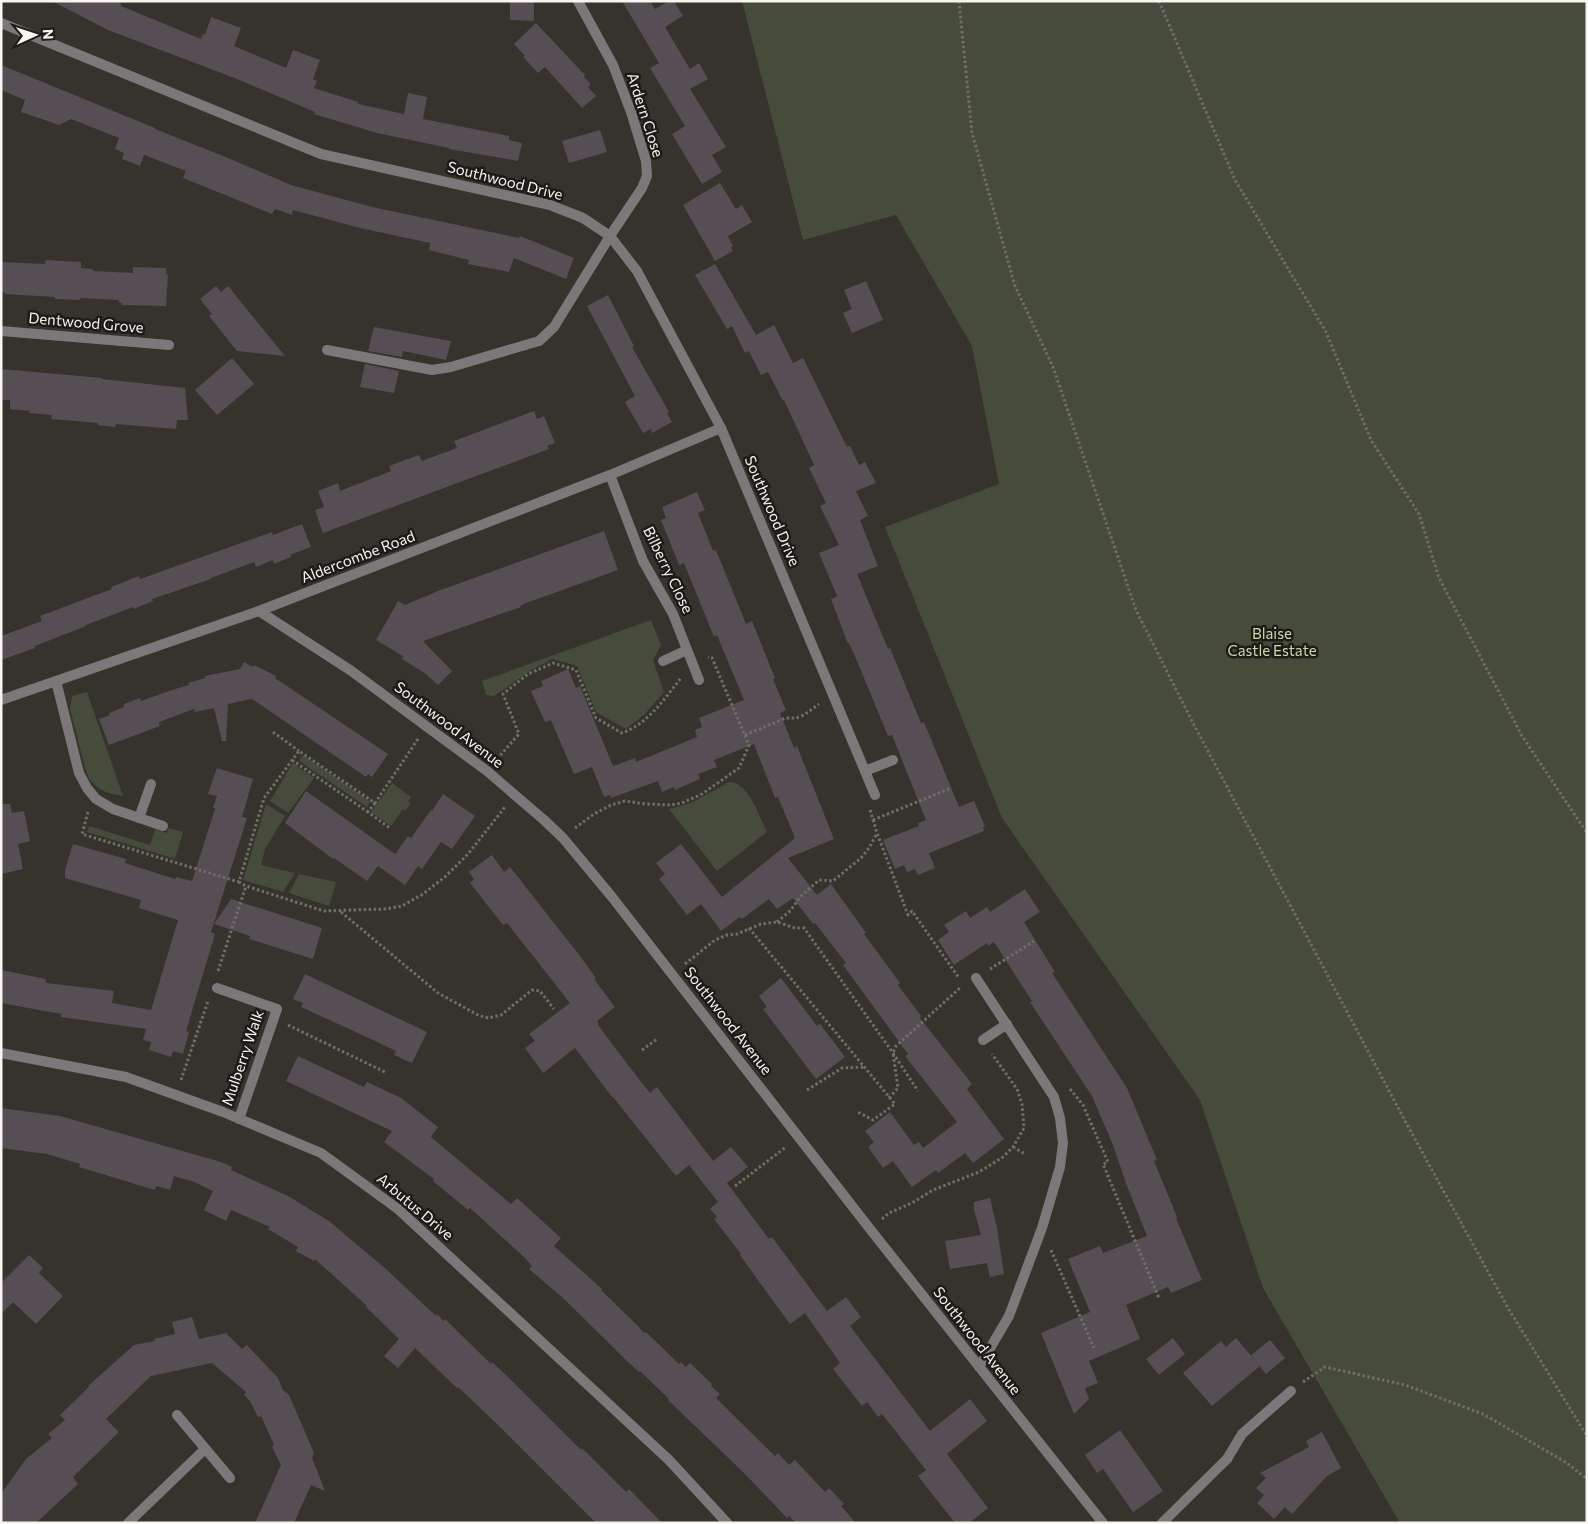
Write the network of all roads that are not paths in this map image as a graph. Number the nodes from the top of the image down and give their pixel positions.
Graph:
1 (578, 1) edge
2 (1, 24) edge
3 (610, 236) junction
4 (1, 331) edge
5 (168, 345) dead end
6 (327, 350) dead end
7 (721, 428) junction
8 (610, 475) junction
9 (259, 611) junction
10 (687, 650) junction
11 (662, 661) dead end
12 (699, 680) dead end
13 (56, 681) junction
14 (1, 700) edge
15 (893, 760) dead end
16 (865, 771) junction
17 (151, 784) dead end
18 (875, 795) road end
19 (139, 818) junction
20 (163, 826) dead end
21 (976, 978) road end
22 (217, 988) dead end
23 (1007, 1024) junction
24 (982, 1040) road end
25 (1, 1053) edge
26 (239, 1119) junction
27 (979, 1367) junction
28 (1291, 1391) road end
29 (177, 1415) dead end
30 (205, 1448) junction
31 (230, 1478) dead end
32 (128, 1523) edge
33 (727, 1523) edge
34 (1103, 1523) edge
35 (1162, 1523) edge

1 - 3 street, Ardern Close
2 - 3 street, Southwood Drive
3 - 6 street, Ardern Close
3 - 7 street, Southwood Drive
4 - 5 street, Dentwood Grove
7 - 8 street, Aldercombe Road
7 - 16 street, Southwood Drive
8 - 9 street, Aldercombe Road
8 - 10 street, Bilberry Close
9 - 13 street, Aldercombe Road
9 - 27 street, Southwood Avenue
10 - 11 street
10 - 12 street, Bilberry Close
13 - 14 street, Aldercombe Road
13 - 19 street
15 - 16 street
16 - 18 street, Southwood Drive
17 - 19 street
19 - 20 street
21 - 23 street
22 - 26 street, Mulberry Walk
23 - 24 street
23 - 27 street
25 - 26 street, Arbutus Drive
26 - 33 street, Arbutus Drive
27 - 34 street, Southwood Avenue
28 - 35 street
29 - 30 street
30 - 31 street
30 - 32 street

